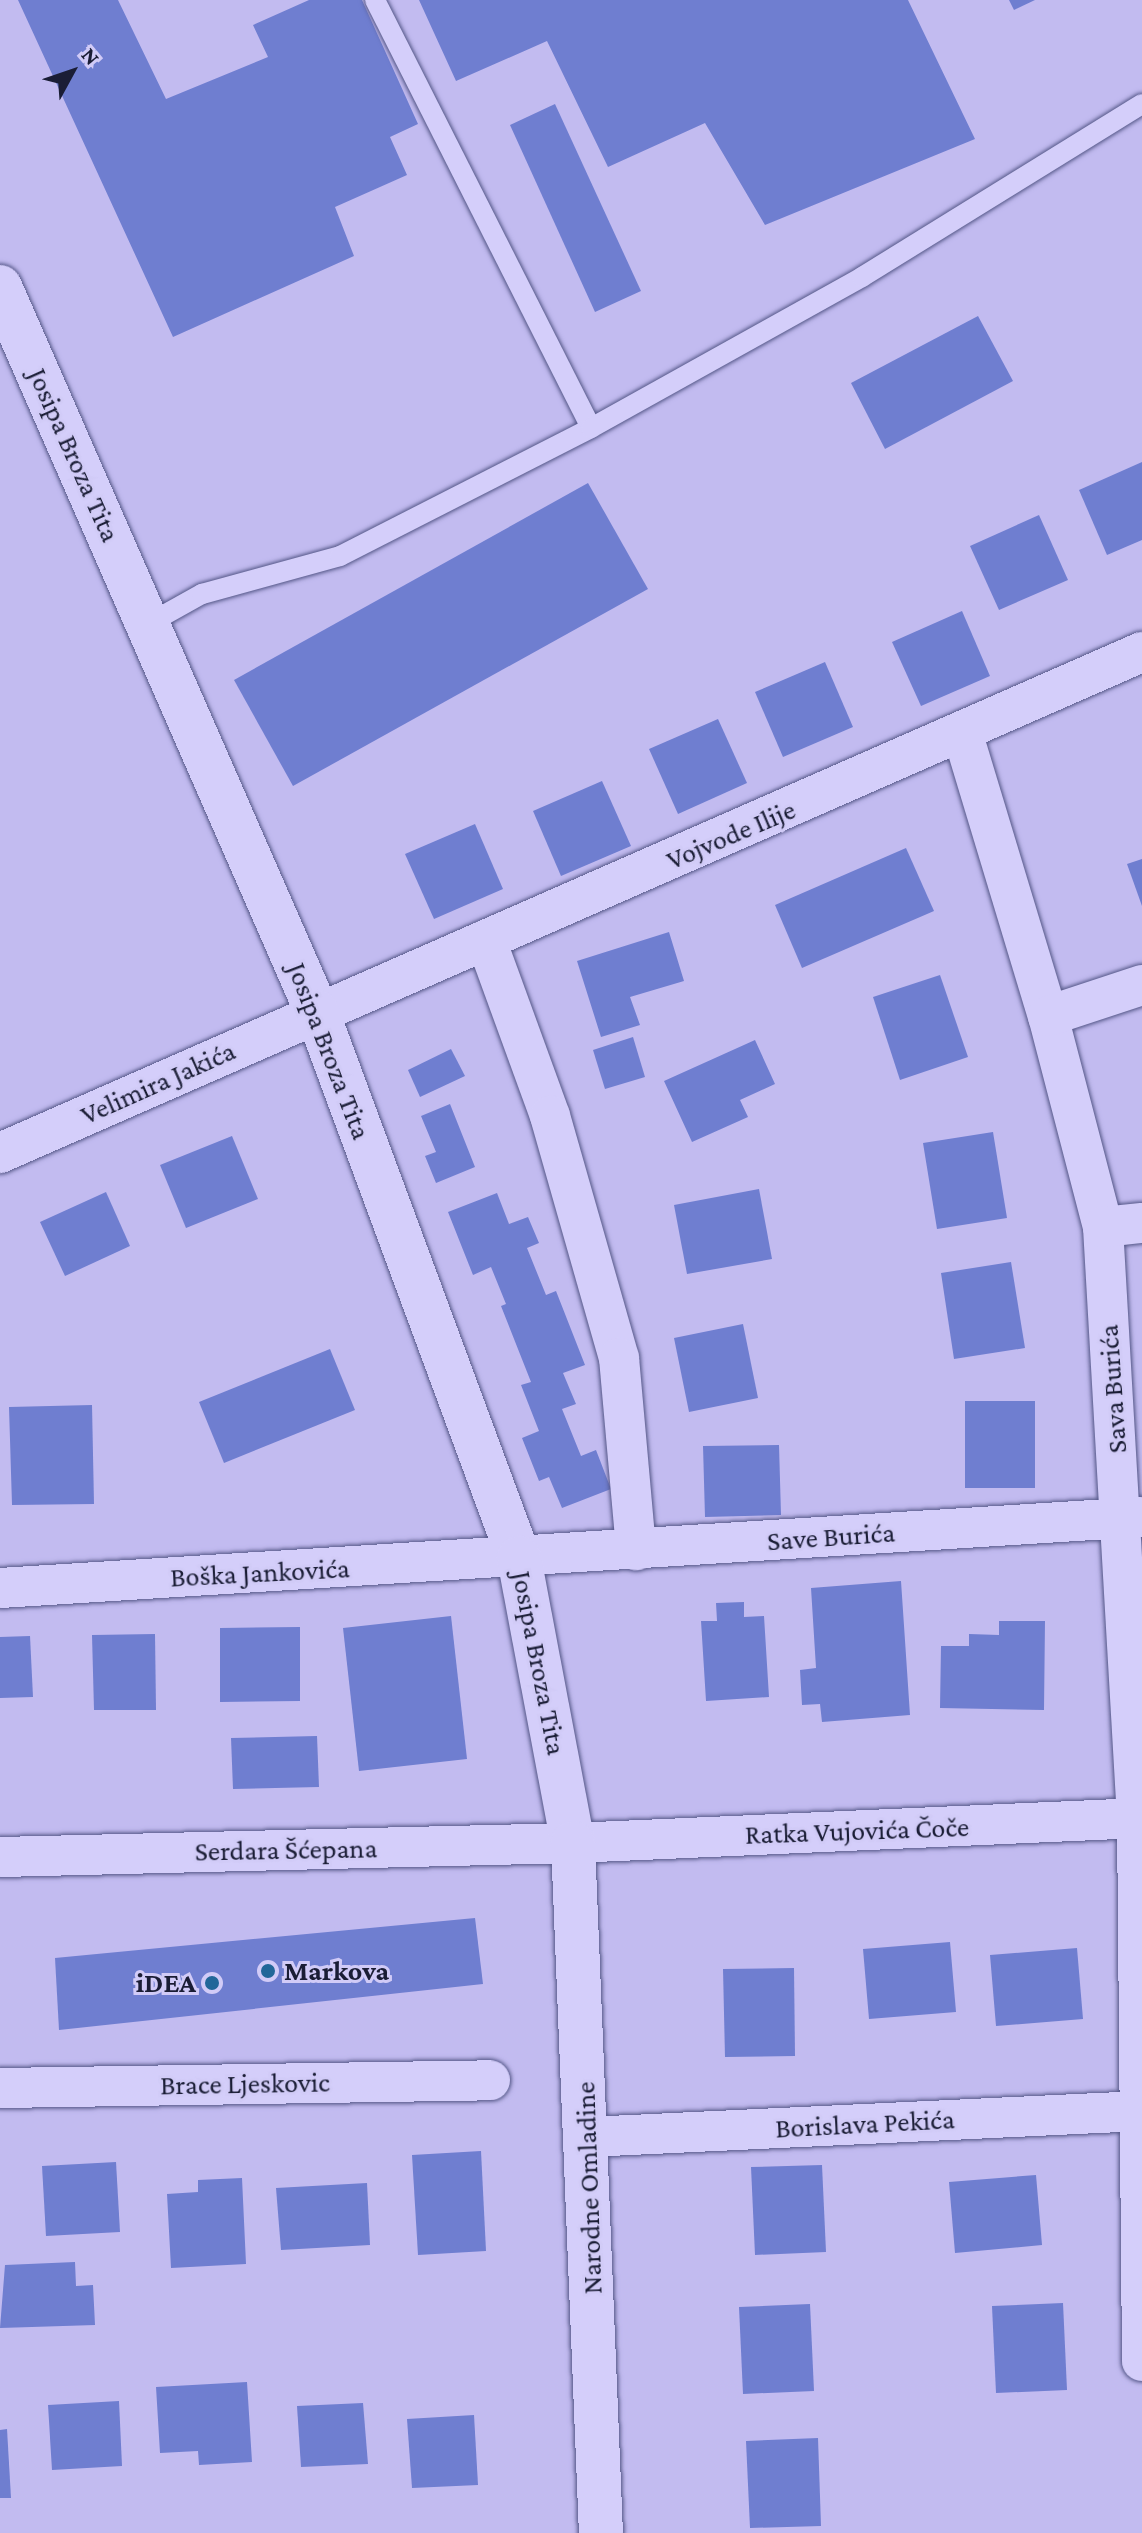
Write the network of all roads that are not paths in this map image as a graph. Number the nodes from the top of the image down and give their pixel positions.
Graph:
1 (375, 0) edge
2 (1142, 104) edge
3 (0, 287) edge
4 (591, 428) junction
5 (148, 624) junction
6 (1142, 652) edge
7 (963, 735) junction
8 (486, 940) junction
9 (1142, 985) edge
10 (317, 1012) junction
11 (1048, 1016) junction
12 (0, 1153) edge
13 (1142, 1223) edge
14 (1103, 1227) junction
15 (1132, 1517) edge
16 (636, 1550) junction
17 (519, 1558) junction
18 (0, 1588) edge
19 (1139, 1818) edge
20 (573, 1843) junction
21 (0, 1857) edge
22 (490, 2080) dead end
23 (0, 2088) edge
24 (1139, 2111) edge
25 (588, 2137) junction
26 (1142, 2361) edge
27 (601, 2533) edge

1 - 4 lane
2 - 4 lane
3 - 5 street, Josipa Broza Tita
4 - 5 lane
5 - 10 street, Josipa Broza Tita
6 - 7 street, Vojvode Ilije
7 - 8 street, Vojvode Ilije
7 - 11 street, Sava Burića
8 - 10 street, Vojvode Ilije
8 - 16 street
9 - 11 street
10 - 12 street, Velimira Jakića
10 - 17 street, Josipa Broza Tita
11 - 14 street, Sava Burića
13 - 14 street
14 - 15 street, Sava Burića
15 - 16 street, Save Burića
15 - 19 street, Sava Burića
16 - 17 street, Save Burića
17 - 18 street, Boška Jankovića
17 - 20 street, Josipa Broza Tita
19 - 20 street, Ratka Vujovića Čoče
19 - 24 street, Sava Burića
20 - 21 street, Serdara Šćepana
20 - 25 street, Narodne Omladine
22 - 23 street, Brace Ljeskovic
24 - 25 street, Borislava Pekića
24 - 26 street, Sava Burića
25 - 27 street, Narodne Omladine

